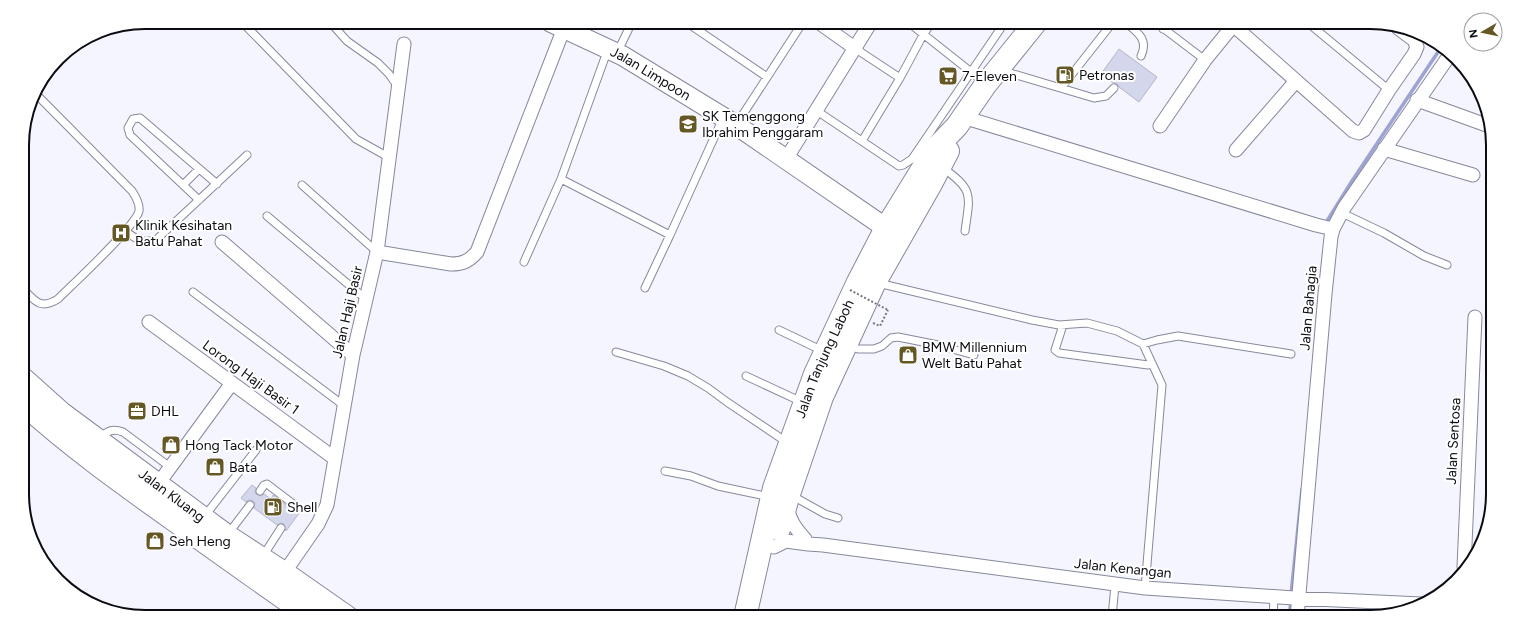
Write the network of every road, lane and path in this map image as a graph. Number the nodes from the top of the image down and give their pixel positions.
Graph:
1 (249, 29) edge
2 (336, 29) edge
3 (556, 29) edge
4 (566, 29) edge
5 (627, 29) edge
6 (696, 29) edge
7 (798, 29) edge
8 (828, 29) edge
9 (867, 29) edge
10 (916, 29) edge
11 (927, 29) edge
12 (1002, 29) edge
13 (1029, 29) edge
14 (1107, 29) edge
15 (1133, 29) edge
16 (1163, 29) edge
17 (1230, 29) edge
18 (1239, 29) edge
19 (1315, 29) edge
20 (922, 35) junction
21 (1409, 36) edge
22 (404, 44) dead end
23 (856, 49) junction
24 (613, 51) junction
25 (1141, 56) dead end
26 (1447, 59) edge
27 (1205, 60) junction
28 (985, 75) junction
29 (767, 77) junction
30 (900, 78) junction
31 (1296, 81) junction
32 (398, 87) junction
33 (1061, 88) junction
34 (1114, 88) dead end
35 (1389, 90) junction
36 (39, 98) edge
37 (1417, 100) junction
38 (817, 111) junction
39 (729, 121) junction
40 (960, 121) junction
41 (1484, 124) edge
42 (1160, 126) dead end
43 (862, 141) junction
44 (1236, 150) dead end
45 (1384, 150) junction
46 (247, 156) dead end
47 (390, 158) junction
48 (786, 160) junction
49 (941, 167) junction
50 (199, 169) junction
51 (1473, 175) dead end
52 (561, 179) junction
53 (217, 184) junction
54 (183, 185) junction
55 (302, 185) dead end
56 (198, 200) junction
57 (1342, 213) junction
58 (267, 216) dead end
59 (1326, 227) junction
60 (125, 231) junction
61 (965, 231) dead end
62 (893, 233) junction
63 (670, 235) junction
64 (222, 242) dead end
65 (377, 252) junction
66 (524, 262) dead end
67 (1447, 265) dead end
68 (874, 282) junction
69 (645, 288) dead end
70 (850, 290) dead end
71 (193, 292) dead end
72 (29, 295) edge
73 (367, 300) junction
74 (1475, 317) dead end
75 (149, 322) dead end
76 (1063, 325) junction
77 (880, 326) dead end
78 (778, 330) dead end
79 (1143, 344) junction
80 (845, 345) junction
81 (616, 352) dead end
82 (825, 352) junction
83 (1291, 354) dead end
84 (353, 355) junction
85 (974, 355) dead end
86 (1148, 365) dead end
87 (746, 376) dead end
88 (29, 384) edge
89 (232, 384) junction
90 (804, 403) junction
91 (343, 405) junction
92 (29, 408) edge
93 (790, 444) junction
94 (256, 450) dead end
95 (334, 458) junction
96 (665, 471) dead end
97 (164, 476) junction
98 (260, 491) dead end
99 (782, 499) junction
100 (250, 505) dead end
101 (295, 508) dead end
102 (838, 518) dead end
103 (203, 519) junction
104 (281, 528) dead end
105 (773, 535) junction
106 (227, 536) junction
107 (805, 539) junction
108 (823, 545) junction
109 (261, 559) junction
110 (1464, 561) edge
111 (284, 573) junction
112 (1115, 585) junction
113 (1145, 588) junction
114 (1287, 598) junction
115 (1408, 603) edge
116 (301, 610) edge
117 (314, 610) edge
118 (337, 610) edge
119 (747, 610) edge
120 (758, 610) edge
121 (1113, 610) edge
122 (1278, 610) edge
123 (1294, 610) edge

1 - 47 lane
2 - 32 lane
3 - 65 street
4 - 24 street, Jalan Limpoon
5 - 24 lane
6 - 29 lane
7 - 29 lane
8 - 23 street
9 - 23 street
10 - 20 lane
11 - 20 lane
12 - 28 lane
13 - 28 highway, Jalan Tanjung Laboh
14 - 33 lane
15 - 25 lane
16 - 27 lane
17 - 27 street
18 - 31 street
19 - 35 lane
20 - 28 lane
20 - 30 lane
21 - 35 street
22 - 32 street, Jalan Haji Basir
23 - 30 lane
23 - 38 street
24 - 39 street, Jalan Limpoon
24 - 52 lane
26 - 37 street, Jalan Bahagia
27 - 42 street
28 - 33 lane
28 - 40 highway, Jalan Tanjung Laboh
28 - 43 lane
29 - 39 lane
30 - 43 lane
31 - 35 street
31 - 44 street
32 - 47 street, Jalan Haji Basir
33 - 34 lane
36 - 60 lane
37 - 41 street
37 - 45 street, Jalan Bahagia
38 - 43 lane
38 - 48 street
39 - 48 street, Jalan Limpoon
39 - 63 lane
40 - 49 highway, Jalan Tanjung Laboh
40 - 59 street
40 - 62 highway, Jalan Tanjung Laboh
45 - 51 street
45 - 57 street, Jalan Bahagia
46 - 53 lane
47 - 65 street, Jalan Haji Basir
48 - 62 street, Jalan Limpoon
49 - 61 lane
49 - 62 highway, Jalan Tanjung Laboh
50 - 53 lane
50 - 54 lane
50 - 54 lane
52 - 63 lane
52 - 66 lane
53 - 56 lane
54 - 56 lane
55 - 65 lane
56 - 60 lane
57 - 59 street, Jalan Bahagia
57 - 67 lane
58 - 73 lane
59 - 114 street, Jalan Bahagia
60 - 72 lane
62 - 68 highway, Jalan Tanjung Laboh
62 - 82 highway, Jalan Tanjung Laboh
63 - 69 lane
64 - 84 street
65 - 73 street, Jalan Haji Basir
68 - 76 lane
68 - 80 highway, Jalan Tanjung Laboh
70 - 77 path, bridge
71 - 91 lane
73 - 84 street, Jalan Haji Basir
74 - 110 street, Jalan Sentosa
75 - 89 street, Lorong Haji Basir 1
76 - 79 lane
76 - 86 lane
78 - 82 lane
79 - 83 lane
79 - 113 lane
80 - 85 lane
80 - 99 highway, Jalan Tanjung Laboh
81 - 93 lane
82 - 90 highway, Jalan Tanjung Laboh
84 - 91 street, Jalan Haji Basir
87 - 90 lane
88 - 97 highway, Jalan Kluang
89 - 95 street, Lorong Haji Basir 1
89 - 97 street
90 - 93 highway, Jalan Tanjung Laboh
91 - 95 street, Jalan Haji Basir
92 - 116 highway, Jalan Kluang
93 - 99 highway, Jalan Tanjung Laboh
94 - 103 lane
95 - 111 street, Jalan Haji Basir
96 - 99 lane
97 - 103 highway, Jalan Kluang
98 - 101 lane
99 - 102 lane
99 - 105 highway, Jalan Tanjung Laboh
99 - 107 street
100 - 106 lane
103 - 106 highway, Jalan Kluang
104 - 109 lane
105 - 107 street, Jalan Kenangan
105 - 108 street, Jalan Kenangan
105 - 119 highway, Jalan Tanjung Laboh
105 - 120 highway, Jalan Tanjung Laboh
106 - 109 highway, Jalan Kluang
107 - 108 street, Jalan Kenangan
108 - 112 street, Jalan Kenangan
109 - 111 highway, Jalan Kluang
111 - 117 highway
111 - 118 highway, Jalan Kluang
112 - 113 street, Jalan Kenangan
112 - 121 lane
113 - 114 street, Jalan Kenangan
114 - 115 street, Jalan Kenangan
114 - 122 lane
114 - 123 street, Jalan Bahagia

